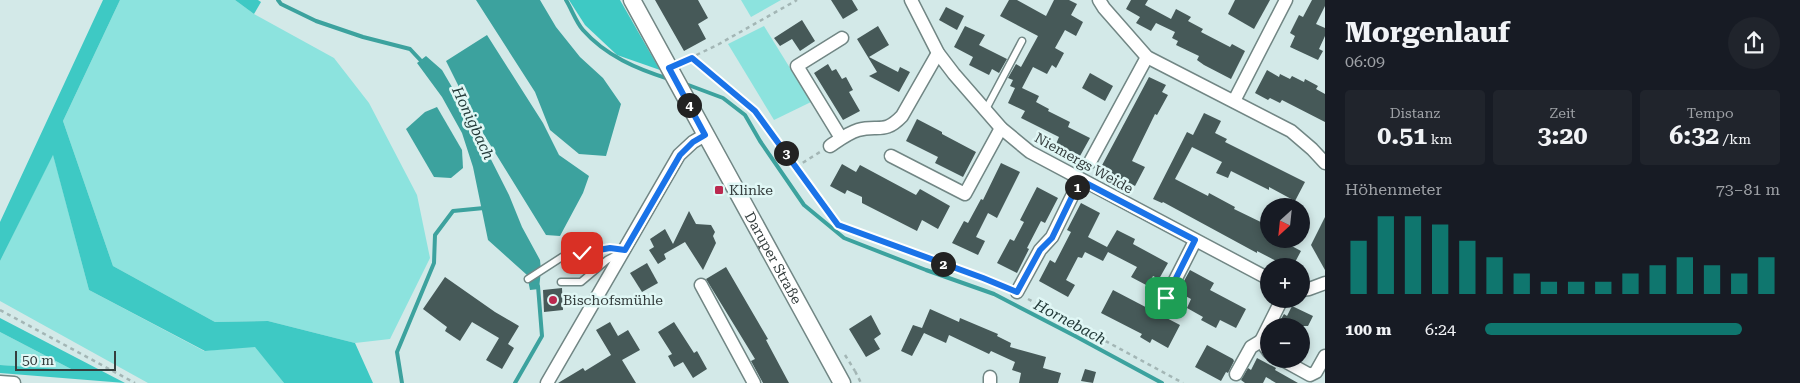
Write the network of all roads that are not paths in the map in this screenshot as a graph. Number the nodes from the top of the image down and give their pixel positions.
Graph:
1 (632, 0) edge
2 (911, 0) edge
3 (1099, 0) edge
4 (1286, 0) edge
5 (842, 38) dead end
6 (1022, 41) dead end
7 (938, 54) junction
8 (1147, 57) junction
9 (1234, 101) junction
10 (985, 111) junction
11 (1001, 128) junction
12 (705, 135) junction
13 (841, 138) junction
14 (830, 146) road end
15 (892, 156) dead end
16 (1090, 162) dead end
17 (1325, 163) edge
18 (1080, 180) junction
19 (1195, 240) junction
20 (625, 250) junction
21 (1260, 274) edge
22 (528, 279) dead end
23 (560, 282) dead end
24 (701, 285) dead end
25 (1323, 286) edge
26 (1310, 288) edge
27 (1017, 292) road end
28 (1166, 298) dead end
29 (1260, 342) edge
30 (1325, 356) edge
31 (1297, 368) edge
32 (1236, 374) dead end
33 (0, 382) edge
34 (14, 383) edge
35 (547, 383) edge
36 (754, 383) edge
37 (842, 383) edge

1 - 12 street, Daruper Straße
2 - 7 street, Niemergs Weide
3 - 8 street
4 - 9 street
5 - 13 street
6 - 10 lane
7 - 10 street, Niemergs Weide
7 - 13 street
8 - 9 street
8 - 16 street
9 - 17 street
10 - 11 street, Niemergs Weide
11 - 15 street
11 - 18 street, Niemergs Weide
12 - 20 street
12 - 37 street, Daruper Straße
13 - 14 street
18 - 19 street, Niemergs Weide
18 - 27 street
19 - 21 street, Niemergs Weide
19 - 28 street
20 - 22 lane
20 - 23 lane
20 - 35 street
24 - 36 street
25 - 26 street
29 - 32 street
30 - 31 street
33 - 34 street

